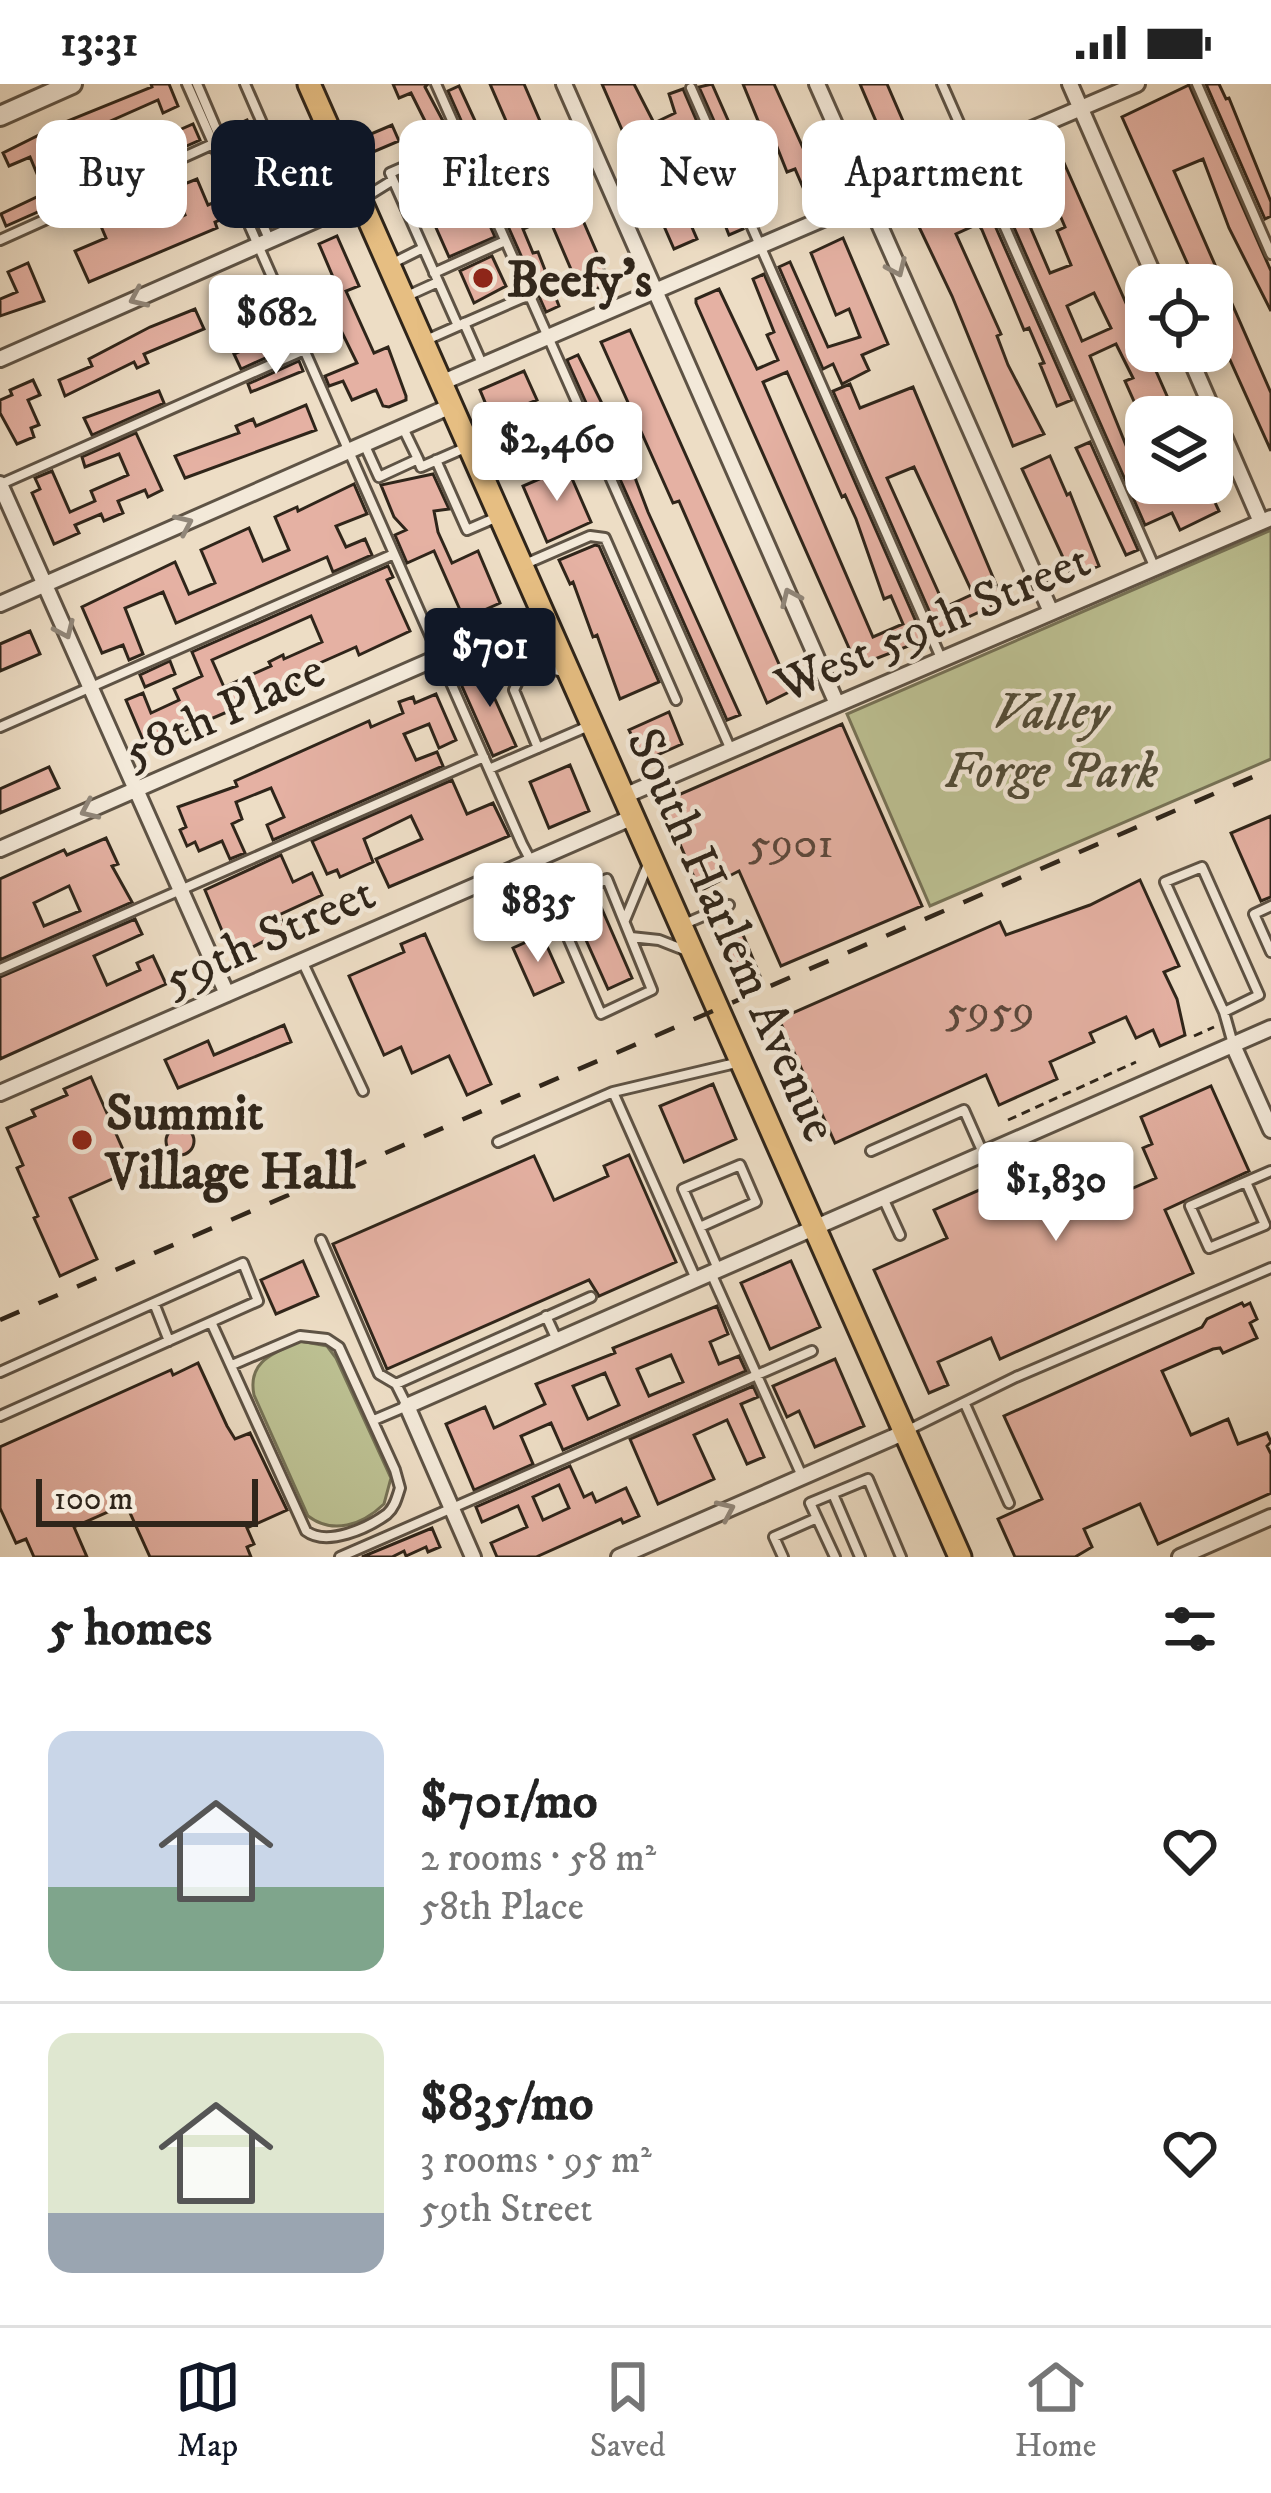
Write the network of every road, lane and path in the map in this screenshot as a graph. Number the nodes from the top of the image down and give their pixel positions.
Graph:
1 (187, 84) edge
2 (197, 84) edge
3 (244, 84) edge
4 (309, 84) edge
5 (436, 84) edge
6 (564, 84) edge
7 (817, 84) edge
8 (942, 84) edge
9 (1070, 84) edge
10 (1138, 84) edge
11 (1197, 84) edge
12 (67, 85) edge
13 (692, 88) dead end
14 (1081, 108) junction
15 (0, 116) edge
16 (212, 120) edge
17 (260, 120) edge
18 (325, 120) edge
19 (833, 120) edge
20 (958, 120) edge
21 (1053, 120) edge
22 (211, 138) edge
23 (211, 146) edge
24 (399, 169) edge
25 (393, 180) junction
26 (375, 191) edge
27 (256, 228) edge
28 (260, 228) edge
29 (298, 228) edge
30 (373, 228) edge
31 (802, 228) edge
32 (880, 228) edge
33 (1005, 228) edge
34 (0, 240) edge
35 (505, 242) junction
36 (264, 243) junction
37 (760, 246) junction
38 (423, 248) junction
39 (1271, 254) edge
40 (1149, 264) edge
41 (389, 265) junction
42 (436, 277) junction
43 (656, 291) junction
44 (529, 295) junction
45 (404, 298) junction
46 (461, 325) junction
47 (547, 338) junction
48 (423, 341) junction
49 (304, 350) junction
50 (0, 359) edge
51 (483, 366) junction
52 (1197, 372) edge
53 (442, 383) junction
54 (452, 406) junction
55 (403, 428) junction
56 (469, 446) junction
57 (356, 448) junction
58 (418, 459) junction
59 (436, 460) junction
60 (0, 484) edge
61 (500, 516) junction
62 (1266, 520) edge
63 (394, 554) junction
64 (522, 566) junction
65 (1154, 568) junction
66 (44, 585) junction
67 (0, 604) edge
68 (542, 612) junction
69 (1051, 612) junction
70 (440, 656) junction
71 (942, 659) junction
72 (569, 673) junction
73 (521, 675) junction
74 (450, 680) junction
75 (90, 688) junction
76 (676, 700) dead end
77 (837, 704) junction
78 (592, 724) junction
79 (0, 728) edge
80 (538, 748) junction
81 (730, 750) junction
82 (484, 757) junction
83 (489, 770) junction
84 (135, 789) junction
85 (628, 806) junction
86 (0, 848) edge
87 (651, 857) junction
88 (530, 862) junction
89 (180, 890) junction
90 (553, 903) junction
91 (729, 905) dead end
92 (1271, 906) edge
93 (625, 921) junction
94 (681, 926) junction
95 (631, 937) junction
96 (1271, 952) edge
97 (694, 954) junction
98 (302, 961) junction
99 (0, 969) edge
100 (226, 994) junction
101 (1224, 1012) junction
102 (1271, 1028) edge
103 (1233, 1045) junction
104 (742, 1062) junction
105 (1136, 1062) dead end
106 (363, 1090) dead end
107 (613, 1092) junction
108 (0, 1093) edge
109 (1008, 1120) dead end
110 (1271, 1130) edge
111 (498, 1142) dead end
112 (871, 1151) dead end
113 (983, 1153) junction
114 (1271, 1171) edge
115 (1246, 1182) junction
116 (883, 1196) junction
117 (814, 1226) junction
118 (700, 1227) junction
119 (900, 1235) dead end
120 (321, 1240) dead end
121 (1271, 1268) edge
122 (708, 1273) junction
123 (591, 1298) dead end
124 (154, 1303) junction
125 (547, 1316) junction
126 (211, 1322) junction
127 (557, 1340) junction
128 (170, 1341) junction
129 (812, 1351) dead end
130 (232, 1365) junction
131 (0, 1372) edge
132 (757, 1375) junction
133 (396, 1384) junction
134 (965, 1404) junction
135 (407, 1406) junction
136 (0, 1416) edge
137 (374, 1420) junction
138 (905, 1432) junction
139 (802, 1477) junction
140 (833, 1494) junction
141 (1009, 1503) dead end
142 (452, 1508) junction
143 (1271, 1517) edge
144 (817, 1518) junction
145 (340, 1557) edge
146 (473, 1557) edge
147 (619, 1557) edge
148 (783, 1557) edge
149 (835, 1557) edge
150 (860, 1557) edge
151 (901, 1557) edge
152 (960, 1557) edge
153 (1180, 1557) edge

1 - 22 lane
2 - 16 lane
3 - 17 lane
4 - 18 main road, South Harlem Avenue
5 - 35 lane
6 - 43 street
7 - 19 street
8 - 20 lane
9 - 14 street
10 - 14 street
11 - 39 lane
12 - 15 street
13 - 37 lane
14 - 21 street
14 - 40 street
23 - 34 lane
24 - 25 lane
25 - 26 lane
25 - 38 lane
27 - 36 lane
28 - 36 lane
29 - 36 street
30 - 41 main road, South Harlem Avenue
31 - 37 street
32 -> 69 street
33 - 65 lane
35 - 42 lane
35 - 44 lane
36 - 49 lane
36 -> 50 street
37 - 43 street
37 - 71 lane
38 - 41 lane
38 - 42 lane
41 - 45 main road, South Harlem Avenue
42 - 45 lane
42 - 46 lane
43 - 47 street
77 -> 43 street
44 - 46 lane
44 - 47 lane
45 - 48 main road, South Harlem Avenue
46 - 48 lane
46 - 51 lane
47 - 51 street
47 - 81 lane
48 - 53 main road, South Harlem Avenue
49 - 57 lane
49 - 60 lane
51 - 53 street
52 - 62 street
53 - 54 main road, South Harlem Avenue
54 - 55 street
54 - 56 main road, South Harlem Avenue
55 - 57 street
55 - 58 lane
56 - 59 lane
56 - 61 main road, South Harlem Avenue
57 - 58 lane
57 - 63 lane
66 -> 57 street
58 - 59 lane
59 - 61 lane
60 - 66 street
61 - 64 main road, South Harlem Avenue
62 - 65 street, West 59th Street
63 - 70 lane
63 - 75 lane
64 - 68 main road, South Harlem Avenue
64 - 76 lane
65 - 69 street, West 59th Street
66 - 67 street
66 -> 75 street
68 - 70 street, 58th Place
68 - 72 main road, South Harlem Avenue
69 - 71 street, West 59th Street
70 - 74 lane
70 - 84 street, 58th Place
71 - 77 street, West 59th Street
72 - 73 lane
72 - 78 main road, South Harlem Avenue
73 - 74 lane
73 - 80 lane
74 - 82 lane
75 - 79 lane
75 - 84 street
77 - 81 street, West 59th Street
78 - 80 lane
78 - 85 main road, South Harlem Avenue
80 - 83 lane
81 - 85 street, West 59th Street
82 - 83 lane
82 - 89 lane
83 - 88 lane
84 -> 86 street, 58th Place
84 - 89 street
85 - 87 main road, South Harlem Avenue
85 - 88 street, 59th Street
87 - 93 lane
87 - 94 main road, South Harlem Avenue
88 - 90 lane
88 - 98 street, 59th Street
89 - 99 lane
89 - 100 street
90 - 93 lane
90 - 95 lane
91 - 94 lane
92 - 96 lane
93 - 95 lane
94 - 97 main road, South Harlem Avenue
95 - 97 lane
97 - 104 main road, South Harlem Avenue
98 - 100 street, 59th Street
98 - 106 lane
100 - 108 street, 59th Street
101 - 101 lane
101 - 103 lane
102 - 103 street
103 - 110 street
103 - 113 street
104 - 107 lane
104 - 117 main road, South Harlem Avenue
105 - 109 path
107 - 111 lane
107 - 122 lane
112 - 113 lane
113 - 116 street
114 - 115 lane
115 - 115 lane
116 - 117 street
116 - 119 lane
117 - 122 street
117 - 138 main road, South Harlem Avenue
118 - 118 lane
118 - 122 lane
120 - 133 lane
121 - 134 lane
122 - 127 street
122 - 132 lane
123 - 125 lane
124 - 126 lane
124 - 128 lane
124 - 131 lane
125 - 127 lane
125 - 133 lane
126 - 128 lane
126 - 130 lane
127 - 135 street
128 - 136 lane
129 - 132 lane
130 - 137 lane
130 - 137 lane
132 - 139 lane
132 - 142 lane
133 - 135 lane
134 - 138 lane
134 - 141 lane
135 - 137 lane
135 - 142 street
138 - 139 street
138 - 152 main road, South Harlem Avenue
147 -> 139 street
140 - 144 lane
140 - 150 lane
140 - 151 lane
142 - 145 lane
142 - 146 street
143 - 153 street
144 - 148 lane
144 - 149 lane

